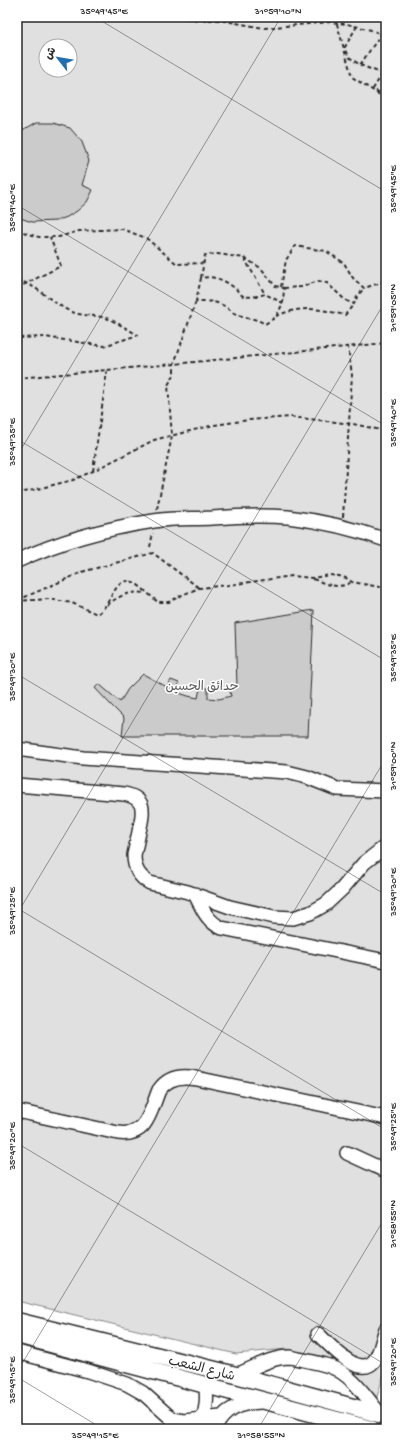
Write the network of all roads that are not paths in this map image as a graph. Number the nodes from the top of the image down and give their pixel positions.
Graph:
1 (386, 540) edge
2 (17, 561) edge
3 (17, 749) edge
4 (17, 785) edge
5 (386, 791) edge
6 (386, 846) edge
7 (195, 894) junction
8 (386, 962) edge
9 (17, 1111) edge
10 (386, 1118) edge
11 (347, 1153) dead end
12 (386, 1171) edge
13 (17, 1321) edge
14 (386, 1329) edge
15 (17, 1334) edge
16 (318, 1334) dead end
17 (17, 1352) edge
18 (118, 1354) junction
19 (236, 1375) junction
20 (205, 1385) junction
21 (267, 1402) junction
22 (383, 1415) edge
23 (221, 1417) junction
24 (176, 1424) edge
25 (203, 1424) edge
26 (215, 1429) edge
27 (371, 1429) edge

1 - 2 street
3 - 5 street
4 - 7 street
6 - 7 street
7 - 8 street
9 - 10 street
11 - 12 street
13 - 18 main road, شارع الشعب
14 - 16 street
15 - 18 main road, شارع الشعب
17 - 24 street
18 - 19 main road, شارع الشعب
18 - 20 main road, شارع الشعب
19 - 22 main road, شارع الشعب
19 - 22 street
20 - 21 main road, شارع الشعب
20 - 25 street
21 - 23 street
21 - 27 main road, شارع الشعب
23 - 25 street
23 - 26 street
24 - 25 street

